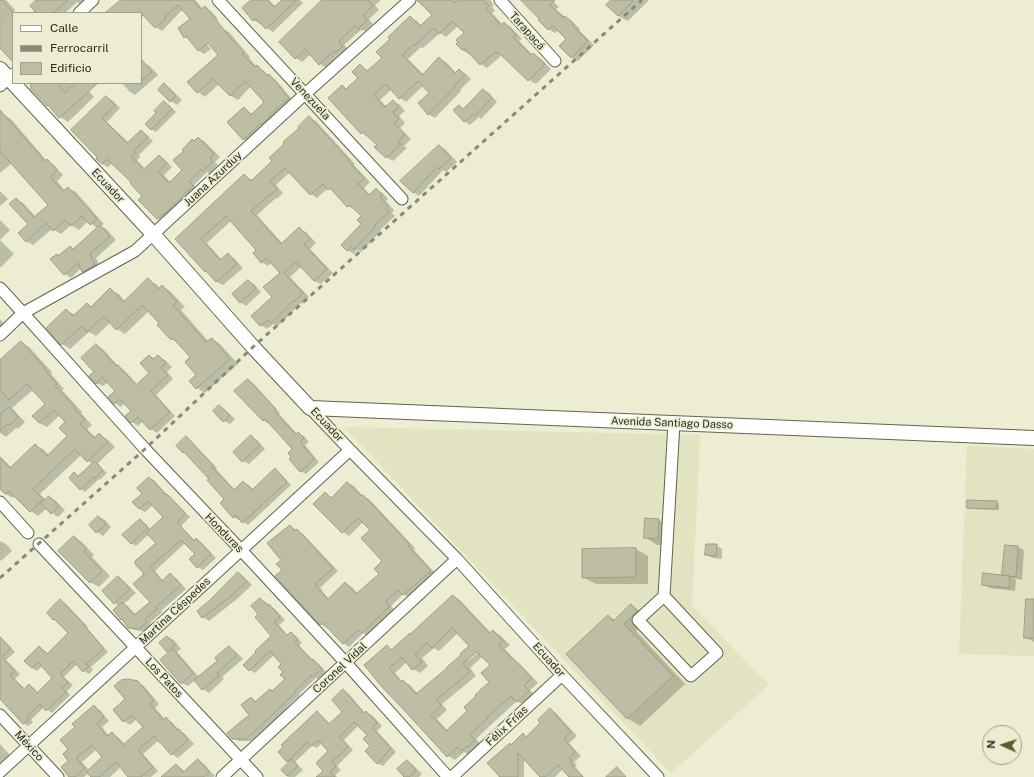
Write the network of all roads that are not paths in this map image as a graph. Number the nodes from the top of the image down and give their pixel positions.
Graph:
1 (93, 0) edge
2 (218, 0) edge
3 (410, 0) edge
4 (500, 0) edge
5 (80, 12) edge
6 (555, 61) dead end
7 (5, 77) edge
8 (305, 94) junction
9 (402, 199) dead end
10 (153, 234) junction
11 (0, 288) edge
12 (23, 313) junction
13 (0, 334) edge
14 (310, 408) junction
15 (674, 423) junction
16 (1034, 438) edge
17 (350, 450) junction
18 (0, 502) edge
19 (28, 533) dead end
20 (38, 544) dead end
21 (241, 550) junction
22 (457, 559) junction
23 (664, 596) junction
24 (135, 648) junction
25 (345, 662) junction
26 (562, 675) junction
27 (0, 715) edge
28 (29, 746) junction
29 (240, 760) junction
30 (0, 772) edge
31 (58, 777) edge
32 (222, 777) edge
33 (256, 777) edge
34 (448, 777) edge
35 (452, 777) edge
36 (658, 777) edge

1 - 5 street
2 - 8 street, Venezuela
3 - 8 street, Juana Azurduy
4 - 6 street, Tarapacá
7 - 10 main road, Ecuador
8 - 9 street, Venezuela
8 - 10 street, Juana Azurduy
10 - 12 street, Juana Azurduy
10 - 14 main road, Ecuador
11 - 12 street, Honduras
12 - 13 street, Juana Azurduy
12 - 21 street, Honduras
14 - 15 main road, Avenida Santiago Dasso
14 - 17 street, Ecuador
15 - 16 main road, Avenida Santiago Dasso
15 - 23 street
17 - 21 street, Martina Céspedes
17 - 22 street, Ecuador
18 - 19 street
20 - 24 street, Los Patos
21 - 24 street, Martina Céspedes
21 - 25 street, Honduras
22 - 25 street, Coronel Vidal
22 - 26 street, Ecuador
23 - 23 street
24 - 28 street, Martina Céspedes
24 - 29 street, Los Patos
25 - 29 street, Coronel Vidal
25 - 34 street, Honduras
26 - 35 street, Félix Frías
26 - 36 street, Ecuador
27 - 28 street, México
28 - 30 street, Martina Céspedes
28 - 31 street, México
29 - 32 street, Coronel Vidal
29 - 33 street, Los Patos

